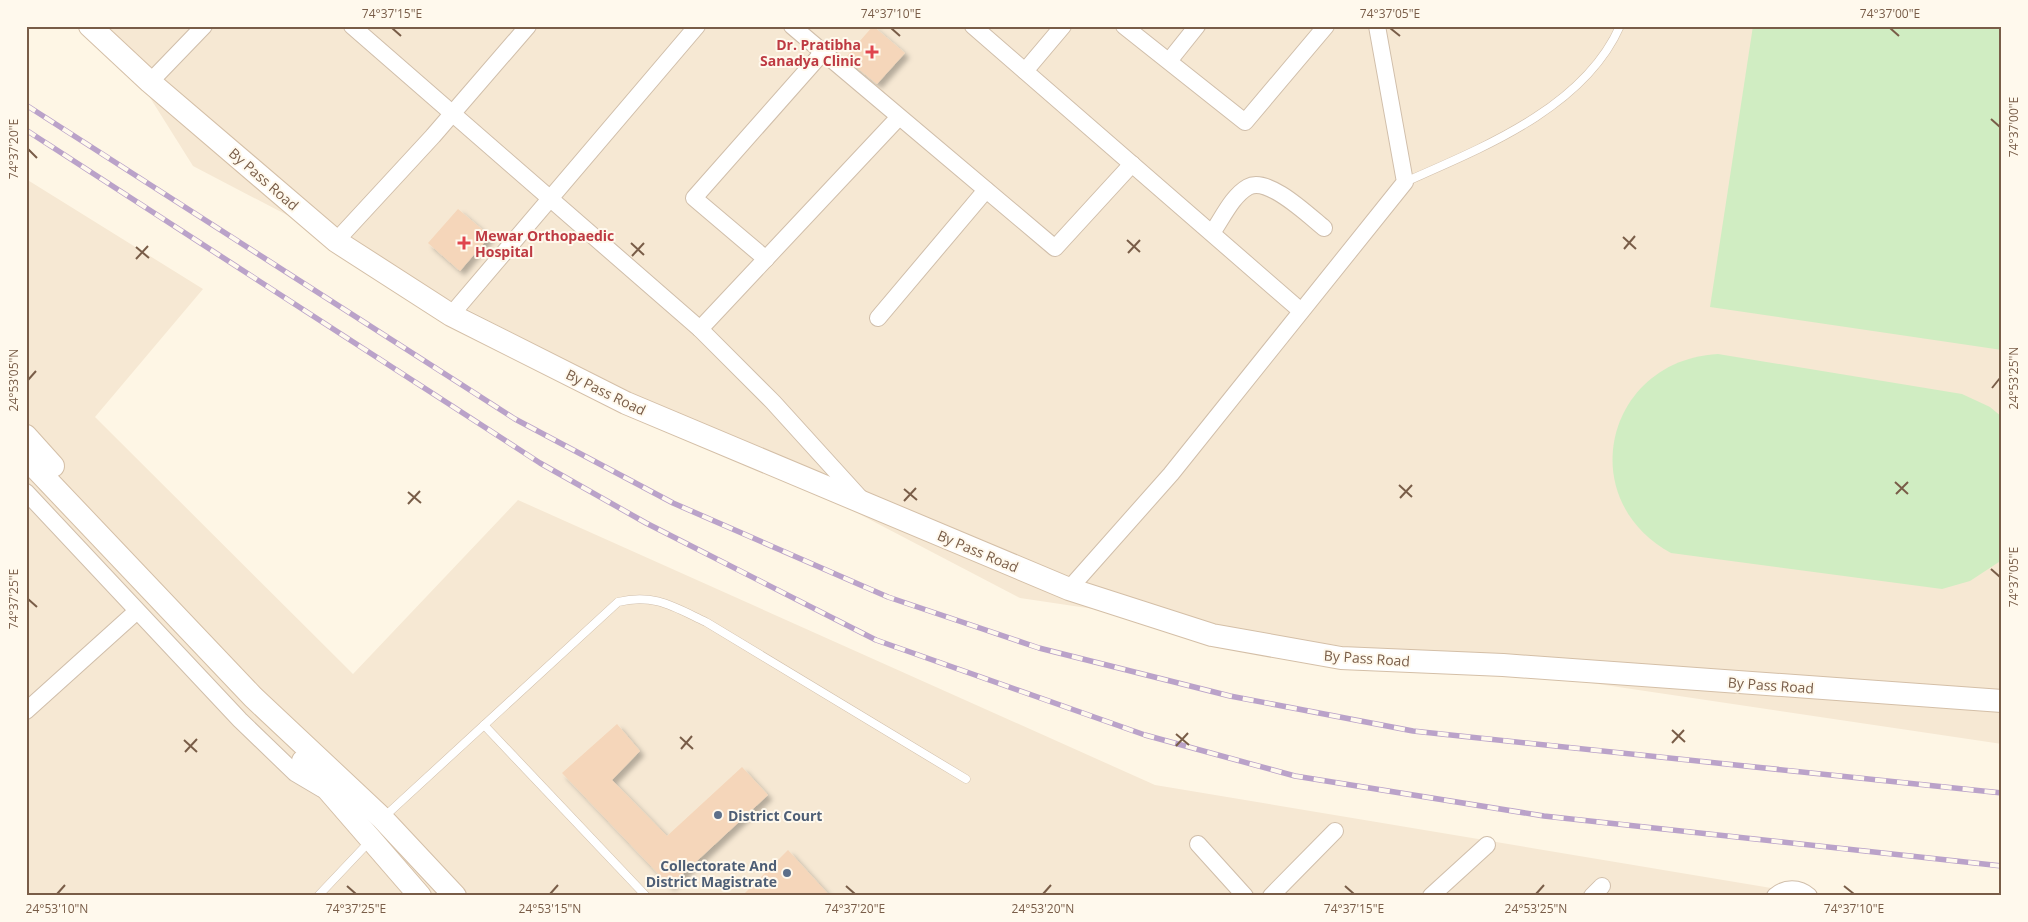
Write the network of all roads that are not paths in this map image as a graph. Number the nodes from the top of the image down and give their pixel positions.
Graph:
1 (90, 26) edge
2 (204, 26) edge
3 (352, 26) edge
4 (528, 26) edge
5 (698, 26) edge
6 (792, 26) edge
7 (973, 26) edge
8 (1063, 26) edge
9 (1124, 26) edge
10 (1197, 26) edge
11 (1326, 26) edge
12 (1377, 26) edge
13 (1620, 26) edge
14 (823, 52) junction
15 (1169, 61) junction
16 (1025, 71) junction
17 (150, 82) junction
18 (452, 114) junction
19 (899, 117) junction
20 (1132, 164) junction
21 (1405, 182) junction
22 (986, 190) junction
23 (550, 199) junction
24 (1324, 228) dead end
25 (1212, 233) junction
26 (336, 241) junction
27 (766, 259) junction
28 (1300, 311) junction
29 (451, 315) junction
30 (878, 318) dead end
31 (700, 329) junction
32 (26, 436) edge
33 (26, 458) edge
34 (26, 492) edge
35 (866, 504) junction
36 (1069, 589) junction
37 (137, 611) junction
38 (253, 698) junction
39 (2002, 701) edge
40 (26, 711) edge
41 (484, 725) junction
42 (316, 758) junction
43 (966, 779) dead end
44 (327, 791) junction
45 (382, 818) junction
46 (1335, 831) dead end
47 (371, 840) junction
48 (1198, 844) dead end
49 (1488, 845) dead end
50 (318, 896) edge
51 (420, 896) edge
52 (454, 896) edge
53 (646, 896) edge
54 (1245, 896) edge
55 (1271, 896) edge
56 (1431, 896) edge
57 (1775, 896) edge
58 (1810, 896) edge

1 - 17 street, By Pass Road
2 - 17 street
3 - 18 street
4 - 18 street
5 - 23 street
6 - 14 street
7 - 16 street
8 - 16 street
9 - 15 street
10 - 15 street
11 - 15 street
12 - 21 street
13 - 21 lane
14 - 19 street
14 - 27 street
16 - 20 street
17 - 26 street, By Pass Road
18 - 23 street
18 - 26 street
19 - 22 street
19 - 27 street
20 - 22 street
20 - 25 street
21 - 28 street
22 - 30 street
23 - 29 street
23 - 31 street
24 - 25 street
25 - 28 street
26 - 29 street, By Pass Road
27 - 31 street
28 - 36 street
29 - 35 street, By Pass Road
31 - 35 street
32 - 42 street
33 - 38 street
34 - 37 street
35 - 36 street, By Pass Road
36 - 39 street, By Pass Road
37 - 40 street
37 - 44 street
38 - 42 street
38 - 44 street
41 - 43 lane
41 - 45 lane
41 - 53 lane
42 - 45 street
44 - 47 street
45 - 52 street
46 - 55 street
47 - 50 lane
47 - 51 street
48 - 54 street
49 - 56 street
57 - 58 street

